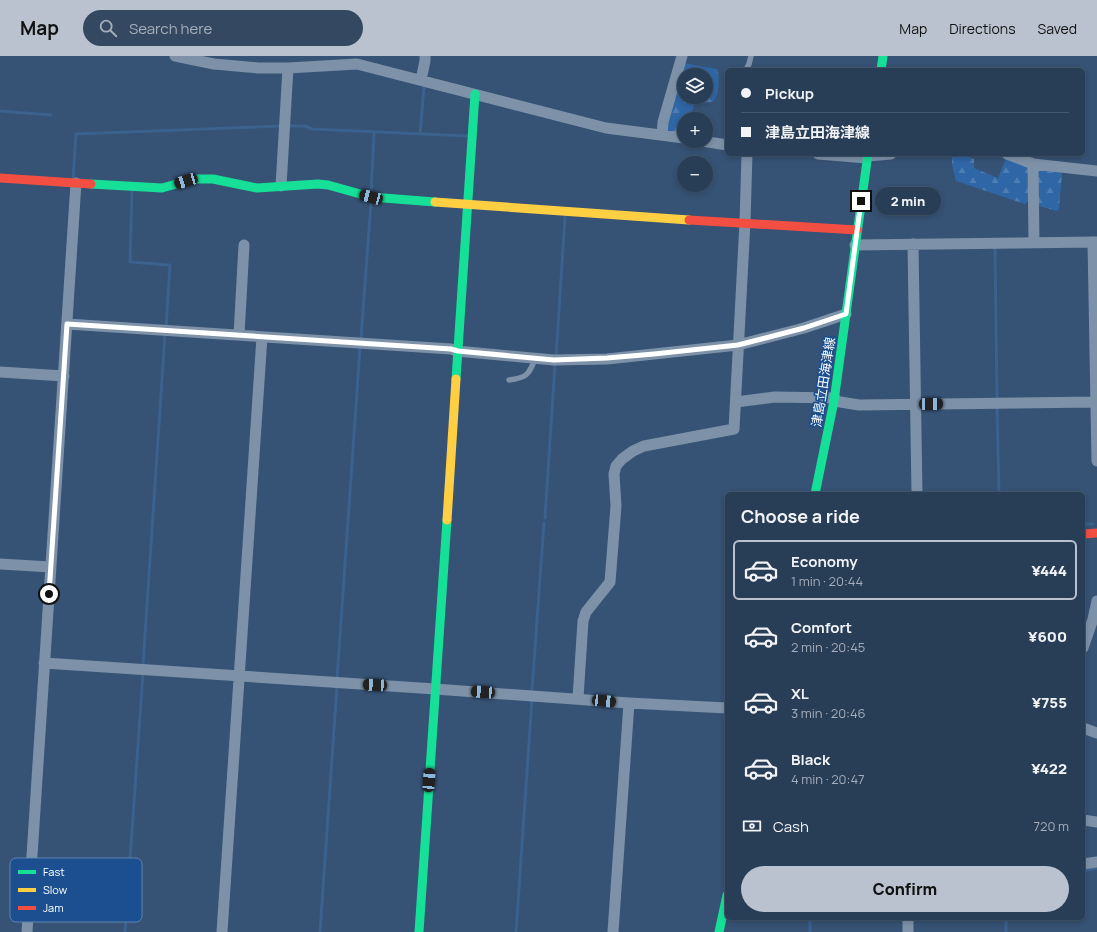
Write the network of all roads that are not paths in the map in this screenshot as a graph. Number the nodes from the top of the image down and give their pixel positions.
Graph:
1 (175, 56) edge
2 (424, 56) edge
3 (682, 56) edge
4 (751, 56) edge
5 (883, 56) edge
6 (288, 68) junction
7 (747, 68) edge
8 (881, 68) edge
9 (421, 80) junction
10 (475, 94) junction
11 (662, 135) junction
12 (677, 137) edge
13 (713, 143) edge
14 (725, 145) edge
15 (747, 156) edge
16 (868, 156) edge
17 (1012, 156) edge
18 (1033, 164) junction
19 (1097, 171) edge
20 (0, 178) edge
21 (76, 183) junction
22 (281, 186) junction
23 (468, 203) junction
24 (745, 222) junction
25 (858, 230) junction
26 (1095, 242) edge
27 (1034, 243) junction
28 (913, 244) junction
29 (244, 245) dead end
30 (856, 245) junction
31 (846, 314) junction
32 (67, 324) junction
33 (239, 335) junction
34 (262, 337) junction
35 (738, 345) junction
36 (458, 351) junction
37 (535, 359) junction
38 (0, 372) edge
39 (64, 376) junction
40 (509, 380) dead end
41 (835, 400) junction
42 (736, 402) junction
43 (1096, 402) edge
44 (916, 404) junction
45 (1097, 461) edge
46 (815, 492) edge
47 (917, 492) edge
48 (1097, 533) edge
49 (1085, 534) edge
50 (0, 564) edge
51 (51, 567) junction
52 (1097, 601) edge
53 (1085, 642) edge
54 (44, 663) junction
55 (240, 676) junction
56 (435, 689) junction
57 (578, 698) junction
58 (629, 703) junction
59 (725, 708) edge
60 (1085, 729) edge
61 (1097, 733) edge
62 (1085, 820) edge
63 (1097, 822) edge
64 (32, 858) edge
65 (1097, 862) edge
66 (1085, 864) edge
67 (725, 904) edge
68 (908, 920) edge
69 (28, 922) edge
70 (27, 932) edge
71 (222, 932) edge
72 (419, 932) edge
73 (613, 932) edge
74 (719, 932) edge
75 (908, 932) edge

1 - 6 street
2 - 9 street
3 - 11 street
4 - 7 lane
5 - 8 street
6 - 9 street
6 - 22 street
9 - 10 street
10 - 11 street
10 - 23 street
11 - 12 street
13 - 14 street
15 - 24 street
16 - 25 street, 津島立田海津線
17 - 18 street
18 - 19 street
18 - 27 street
20 - 21 street
21 - 22 street
21 - 32 street
22 - 23 street
23 - 24 street
23 - 36 street
24 - 25 street
24 - 35 street
25 - 30 street, 津島立田海津線
26 - 27 street
26 - 43 street
27 - 28 street
28 - 30 street
28 - 44 street
29 - 33 street
30 - 31 street, 津島立田海津線
31 - 35 street
31 - 41 street, 津島立田海津線
32 - 33 street
32 - 39 street
33 - 34 street
34 - 36 street
34 - 55 street
35 - 37 street
35 - 42 street
36 - 37 street
36 - 56 street
37 - 40 lane
38 - 39 street
39 - 51 street
41 - 42 street
41 - 44 street
41 - 46 street, 津島立田海津線
42 - 57 street
43 - 44 street
43 - 45 street
44 - 47 street
48 - 49 street
50 - 51 street
51 - 54 street
52 - 53 street
54 - 55 street
54 - 64 street
55 - 56 street
55 - 71 street
56 - 57 street
56 - 72 street
57 - 58 street
58 - 59 street
58 - 73 street
60 - 61 street
62 - 63 street
65 - 66 street
67 - 74 street
68 - 75 street
69 - 70 street

